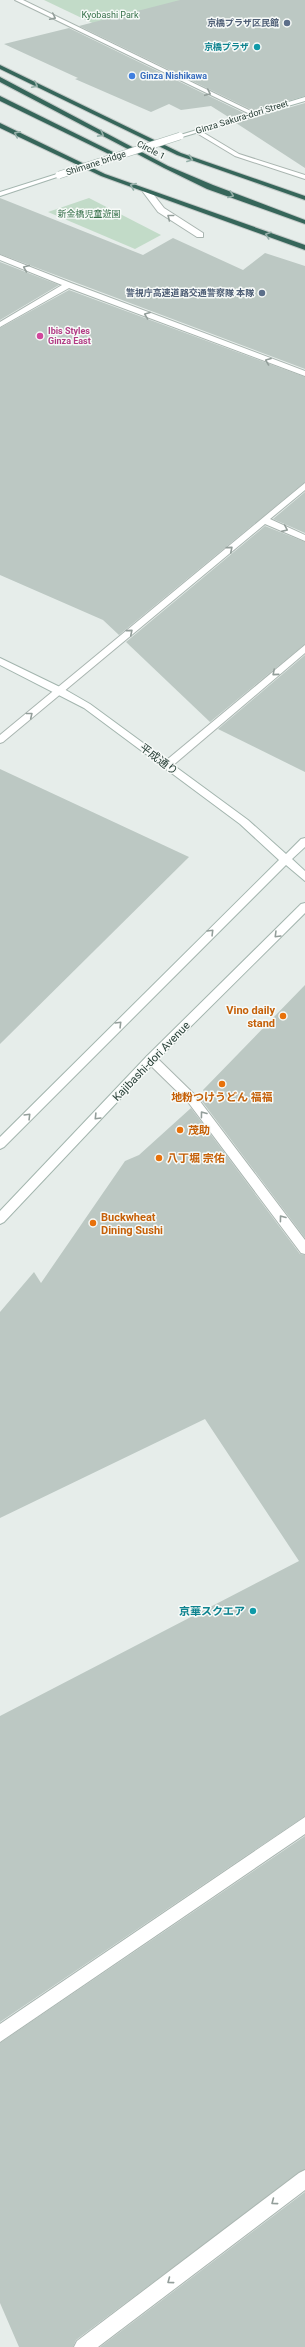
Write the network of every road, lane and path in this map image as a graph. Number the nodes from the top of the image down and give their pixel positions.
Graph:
1 (18, 0) edge
2 (0, 67) edge
3 (0, 71) edge
4 (0, 79) edge
5 (0, 98) edge
6 (305, 99) edge
7 (252, 113) junction
8 (68, 114) junction
9 (0, 125) edge
10 (197, 131) junction
11 (180, 136) joint
12 (117, 156) junction
13 (305, 177) edge
14 (147, 192) junction
15 (0, 194) edge
16 (305, 198) edge
17 (305, 222) edge
18 (200, 235) dead end
19 (305, 248) edge
20 (0, 257) edge
21 (68, 285) junction
22 (0, 325) edge
23 (305, 374) edge
24 (305, 486) edge
25 (264, 520) junction
26 (305, 538) edge
27 (305, 648) edge
28 (0, 662) edge
29 (60, 690) junction
30 (0, 740) edge
31 (167, 765) junction
32 (305, 840) edge
33 (285, 858) junction
34 (305, 877) edge
35 (305, 907) edge
36 (152, 1059) junction
37 (0, 1144) edge
38 (0, 1218) edge
39 (305, 1249) edge
40 (305, 1825) edge
41 (0, 2034) edge
42 (305, 2179) edge
43 (83, 2347) edge

1 -> 7 street
2 -> 16 highway
3 - 8 highway, Circle 1
4 - 8 highway
5 - 12 highway
6 - 7 street, Ginza Sakura-dori Street
7 - 10 street, Ginza Sakura-dori Street
8 -> 17 highway, Circle 1
14 -> 9 highway
10 - 11 street, Ginza Sakura-dori Street
10 - 13 street
11 - 12 street, Shimane bridge, bridge
12 - 15 street, Shimane bridge, bridge
18 -> 14 street
19 -> 14 highway
21 -> 20 street
21 - 22 street
23 -> 21 street
24 - 25 street
25 -> 26 street
29 -> 25 street
27 -> 31 street
28 - 29 street, 平成通り
30 -> 29 street
29 - 31 street, 平成通り
31 - 33 street, 平成通り
32 - 33 street
33 - 34 street, 平成通り
37 -> 33 street
35 -> 36 street, Kajibashi-dori Avenue
36 -> 38 street, Kajibashi-dori Avenue
39 -> 36 street
40 - 41 street
42 -> 43 street

